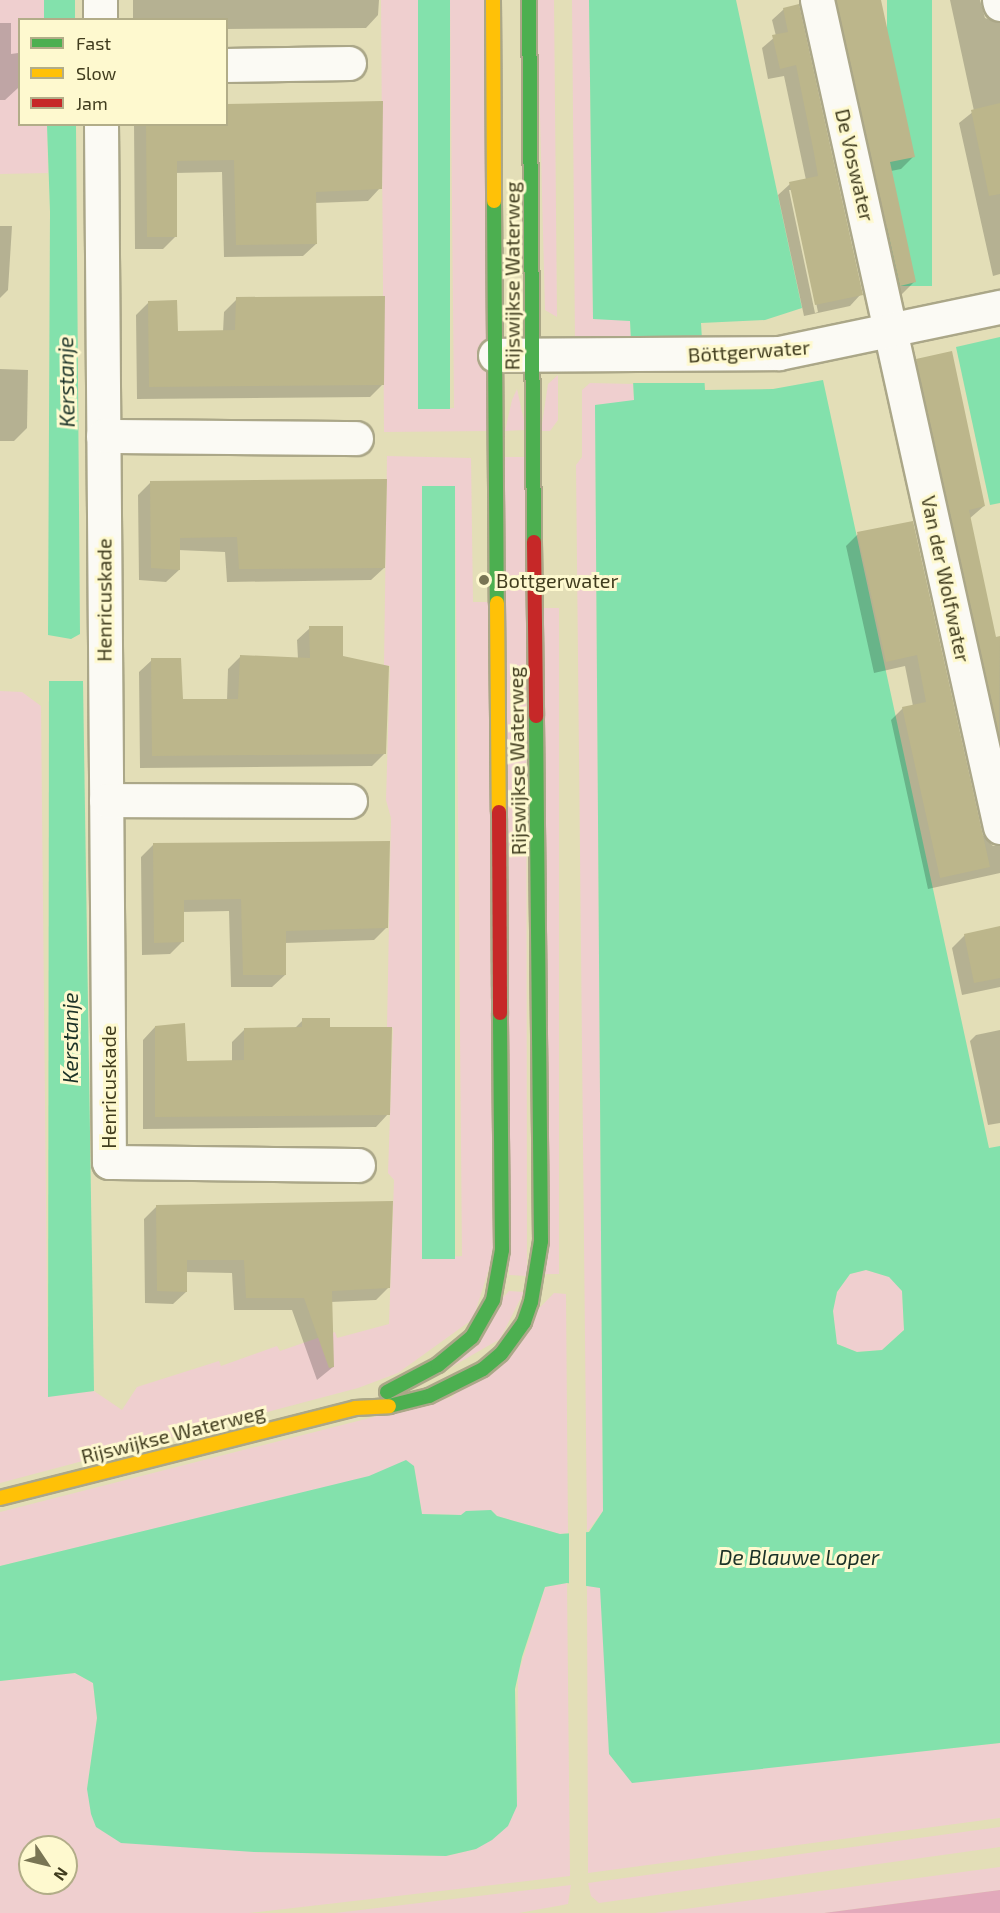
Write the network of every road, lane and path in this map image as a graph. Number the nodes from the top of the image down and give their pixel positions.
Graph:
1 (100, 0) edge
2 (493, 0) edge
3 (529, 0) edge
4 (817, 0) edge
5 (100, 18) edge
6 (349, 63) dead end
7 (228, 65) edge
8 (100, 126) edge
9 (1000, 307) edge
10 (892, 330) junction
11 (495, 355) junction
12 (533, 356) junction
13 (103, 436) junction
14 (356, 438) dead end
15 (106, 800) junction
16 (350, 801) dead end
17 (1000, 827) edge
18 (358, 1165) dead end
19 (356, 1408) junction
20 (0, 1498) edge

1 - 5 street
2 - 11 main road, Rijswijkse Waterweg
3 - 12 main road, Rijswijkse Waterweg
4 - 10 street, De Voswater
6 - 7 street
8 - 13 street, Henricuskade
9 - 10 street, Böttgerwater
10 - 12 street, Böttgerwater
10 - 17 street, Van der Wolfwater
11 - 12 street, Böttgerwater
11 - 19 main road, Rijswijkse Waterweg
12 - 19 main road, Rijswijkse Waterweg
13 - 14 street
13 - 15 street, Henricuskade
15 - 16 street
15 - 18 street, Henricuskade
19 - 20 main road, Rijswijkse Waterweg

